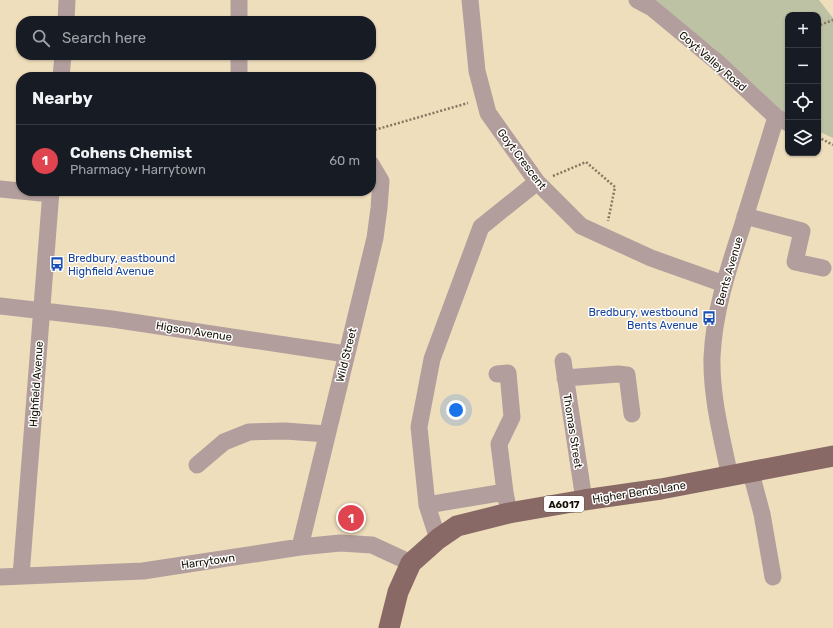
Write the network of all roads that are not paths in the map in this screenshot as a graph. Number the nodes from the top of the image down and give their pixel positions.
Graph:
1 (68, 0) edge
2 (239, 0) edge
3 (470, 0) edge
4 (637, 0) edge
5 (66, 16) edge
6 (239, 16) edge
7 (63, 60) edge
8 (239, 60) edge
9 (61, 72) edge
10 (239, 72) edge
11 (782, 120) edge
12 (376, 173) edge
13 (537, 182) junction
14 (0, 189) edge
15 (16, 190) edge
16 (51, 196) edge
17 (745, 216) junction
18 (824, 268) dead end
19 (724, 284) junction
20 (0, 306) edge
21 (41, 311) junction
22 (346, 354) junction
23 (497, 374) dead end
24 (632, 414) dead end
25 (327, 434) junction
26 (833, 456) edge
27 (197, 465) dead end
28 (751, 473) junction
29 (730, 477) junction
30 (505, 492) junction
31 (584, 500) junction
32 (427, 505) junction
33 (509, 513) junction
34 (438, 539) junction
35 (300, 547) junction
36 (411, 564) junction
37 (21, 576) junction
38 (0, 577) edge
39 (773, 577) dead end
40 (389, 628) edge

1 - 5 street
2 - 6 street
3 - 13 street, Goyt Crescent
4 - 11 street, Goyt Valley Road
7 - 9 street
8 - 10 street
11 - 17 street, Bents Avenue
12 - 22 street, Wild Street
13 - 19 street, Goyt Crescent
13 - 32 street
14 - 15 street
16 - 21 street, Highfield Avenue
17 - 18 street
17 - 19 street, Bents Avenue
19 - 29 street, Bents Avenue
20 - 21 street, Higson Avenue
21 - 22 street, Higson Avenue
21 - 37 street, Highfield Avenue
22 - 25 street, Wild Street
23 - 30 street
24 - 31 street, Thomas Street
25 - 27 street
25 - 35 street, Wild Street
26 - 28 main road, Higher Bents Lane / A6017
28 - 29 main road, Higher Bents Lane / A6017
28 - 39 street
29 - 31 main road, Higher Bents Lane / A6017
30 - 32 street
30 - 33 street
31 - 33 main road, Higher Bents Lane / A6017
32 - 34 street
33 - 34 main road, Higher Bents Lane / A6017
34 - 36 main road, Higher Bents Lane / A6017
35 - 36 street, Harrytown
35 - 37 street, Harrytown
36 - 40 main road, A6017
37 - 38 street, Harrytown

